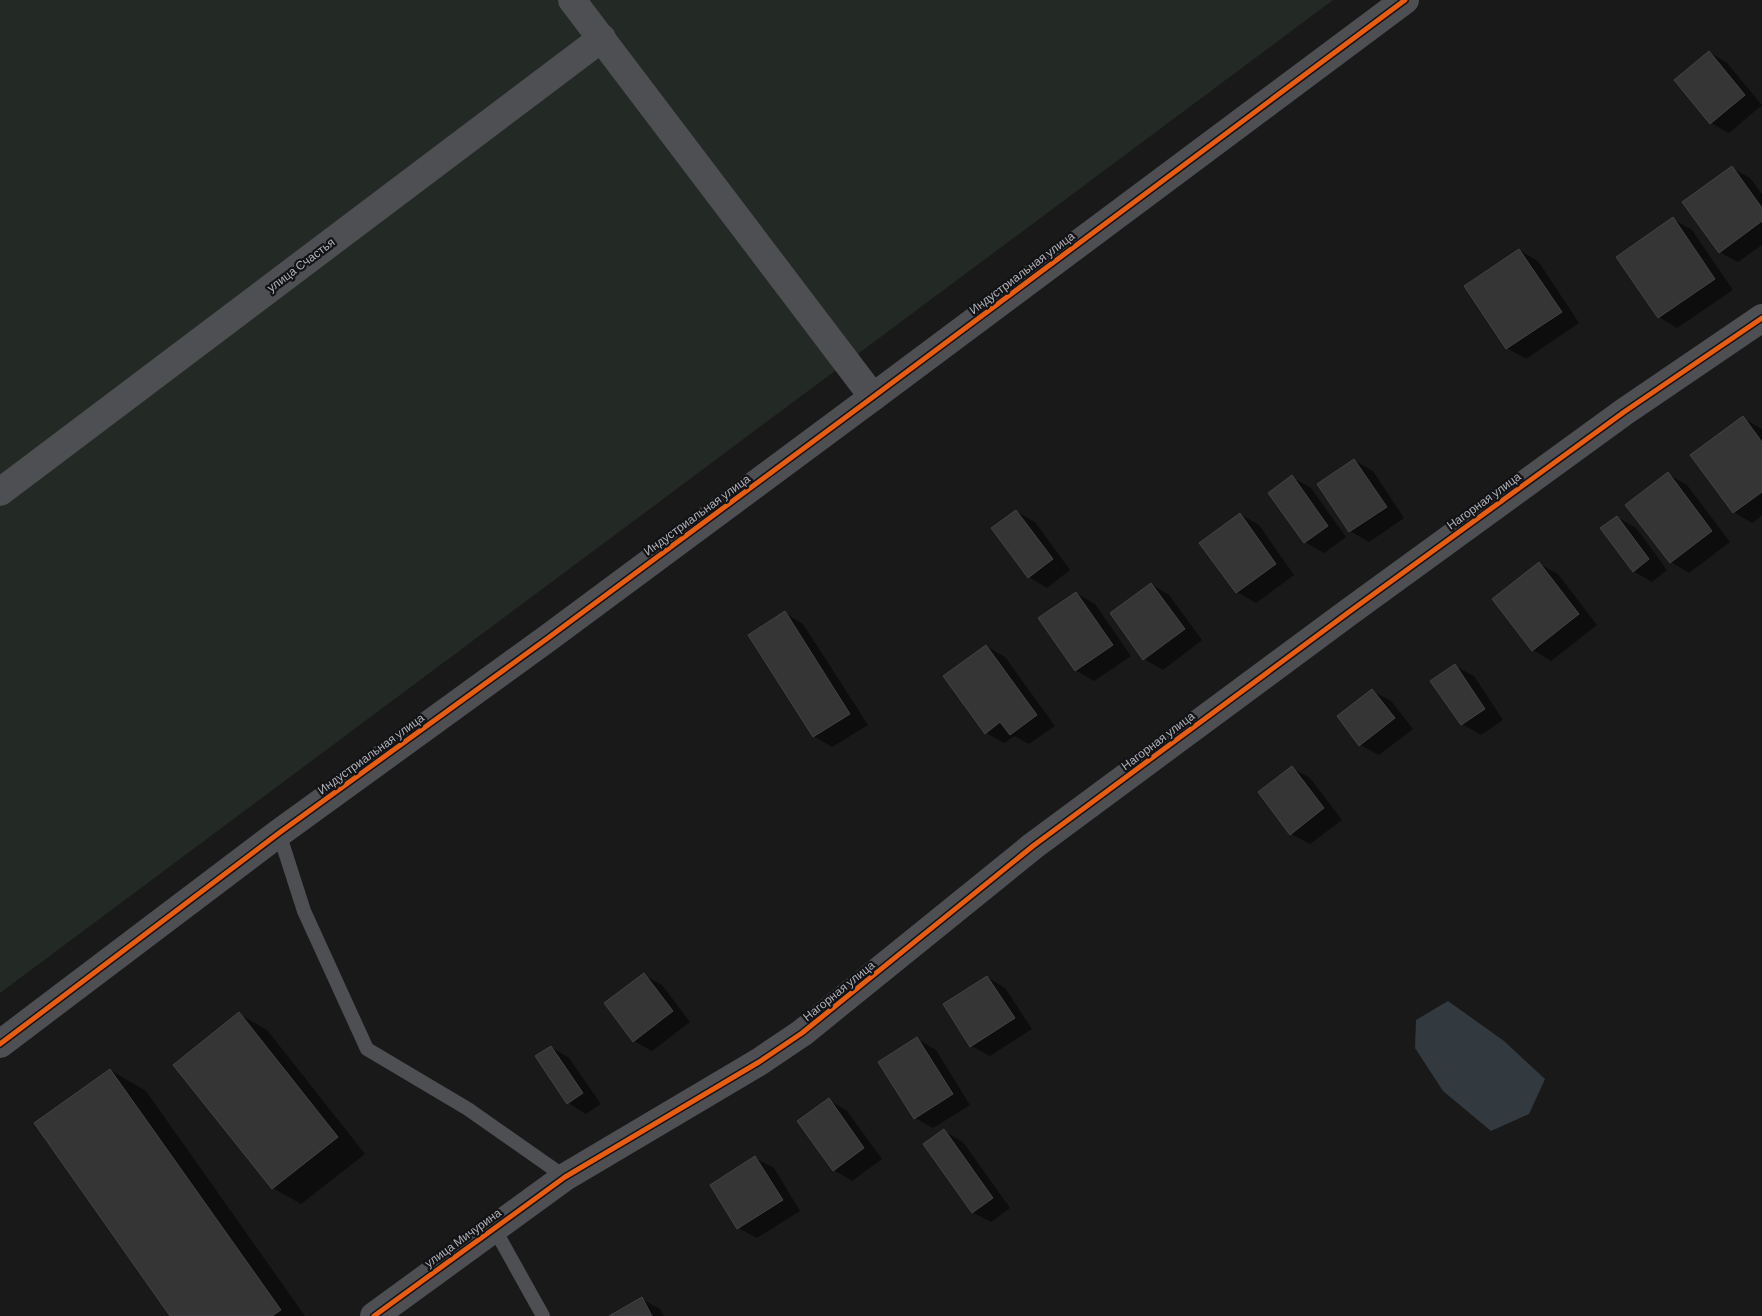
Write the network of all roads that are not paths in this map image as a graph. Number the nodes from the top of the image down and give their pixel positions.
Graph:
1 (572, 0) edge
2 (1405, 0) edge
3 (602, 38) junction
4 (1762, 318) edge
5 (873, 397) junction
6 (0, 492) edge
7 (279, 833) junction
8 (0, 1044) edge
9 (565, 1177) junction
10 (494, 1228) junction
11 (374, 1316) edge
12 (543, 1316) edge

1 - 3 street
2 - 5 street, Индустриальная улица
3 - 5 street
3 - 6 street, улица Счастья
4 - 9 street, Нагорная улица
5 - 7 street, Индустриальная улица
7 - 8 street, Индустриальная улица
7 - 9 lane
9 - 10 street, улица Мичурина
10 - 11 street, улица Мичурина
10 - 12 lane

